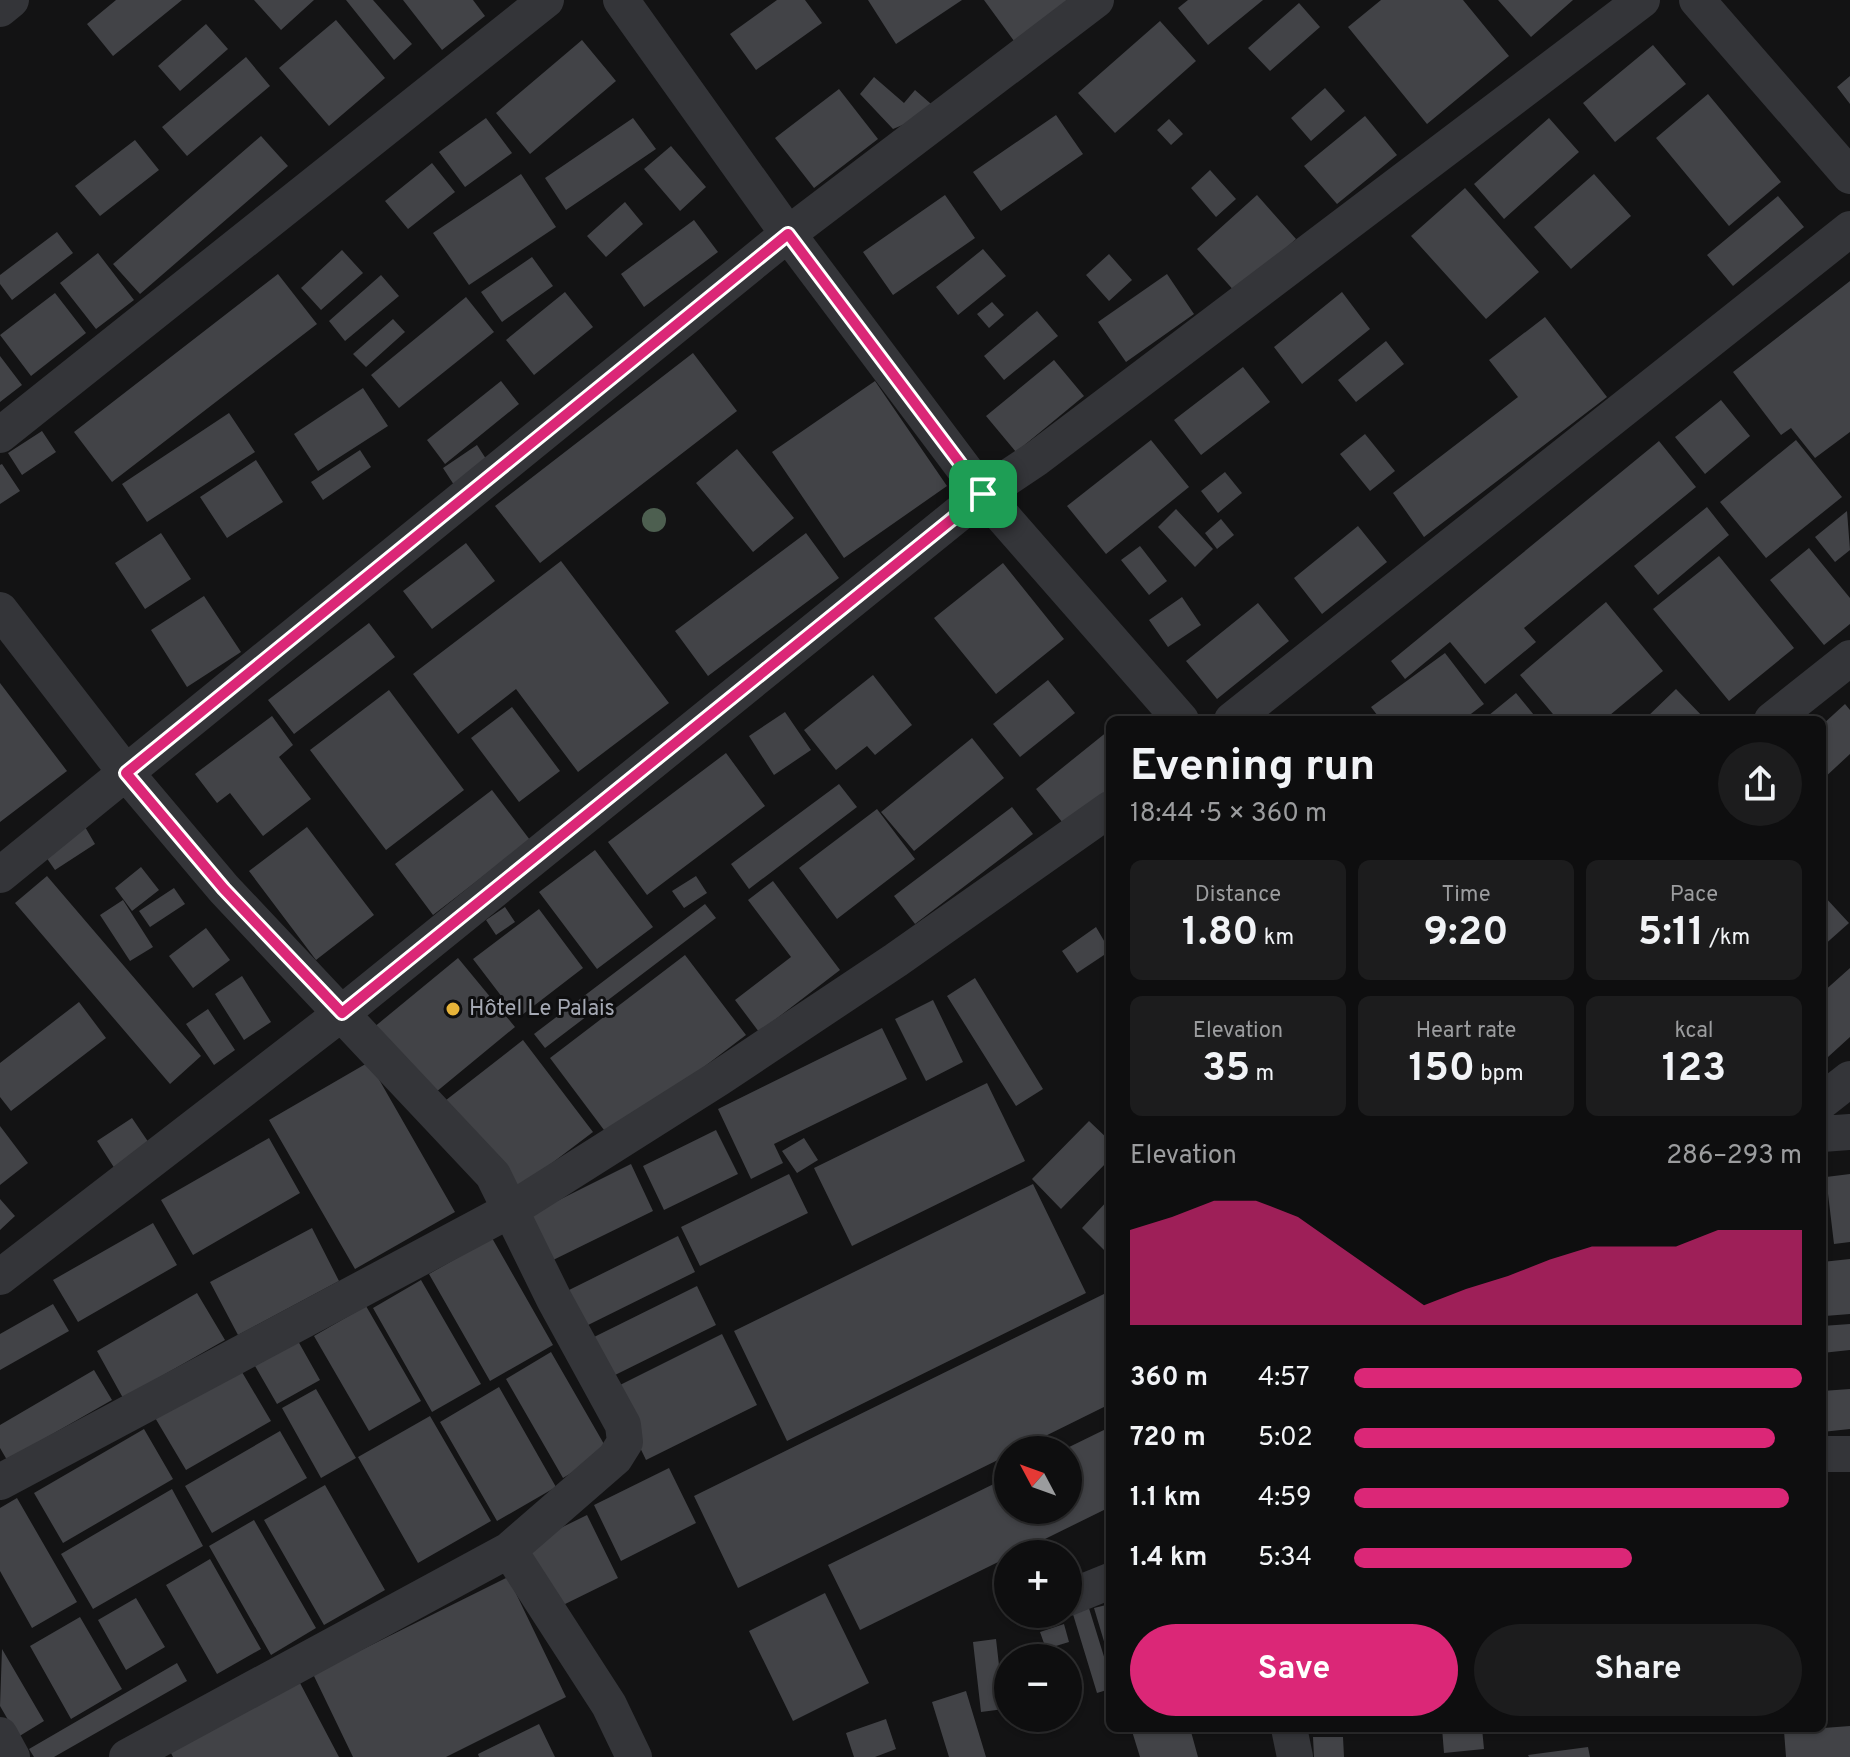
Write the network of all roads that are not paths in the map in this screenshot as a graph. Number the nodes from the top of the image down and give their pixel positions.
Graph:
1 (11, 0) edge
2 (546, 0) edge
3 (621, 0) edge
4 (1096, 0) edge
5 (1642, 0) edge
6 (1697, 0) edge
7 (0, 9) edge
8 (1850, 176) edge
9 (1850, 229) edge
10 (788, 234) junction
11 (0, 435) edge
12 (983, 494) junction
13 (0, 610) edge
14 (1850, 658) edge
15 (1177, 716) edge
16 (1237, 716) edge
17 (1777, 716) edge
18 (126, 773) junction
19 (1106, 812) edge
20 (0, 875) edge
21 (342, 1013) junction
22 (1850, 1079) edge
23 (1826, 1098) edge
24 (1850, 1132) edge
25 (1826, 1134) edge
26 (512, 1209) junction
27 (0, 1277) edge
28 (1826, 1454) edge
29 (1850, 1454) edge
30 (0, 1482) edge
31 (509, 1550) junction
32 (1106, 1583) edge
33 (1082, 1592) edge
34 (1290, 1732) edge
35 (0, 1735) edge
36 (12, 1757) edge
37 (127, 1757) edge
38 (634, 1757) edge
39 (1295, 1757) edge

1 - 7 street
2 - 11 street
3 - 10 street
4 - 10 street
5 - 12 street
6 - 8 street
9 - 16 street
10 - 12 street
10 - 18 street
12 - 15 street
12 - 21 street
13 - 18 street
14 - 17 street
18 - 20 street
18 - 21 street
19 - 26 street
21 - 26 street
21 - 27 street
22 - 23 street
24 - 25 street
26 - 30 street
26 - 31 street
28 - 29 street
31 - 37 street
31 - 38 street
32 - 33 street
34 - 39 street
35 - 36 street

